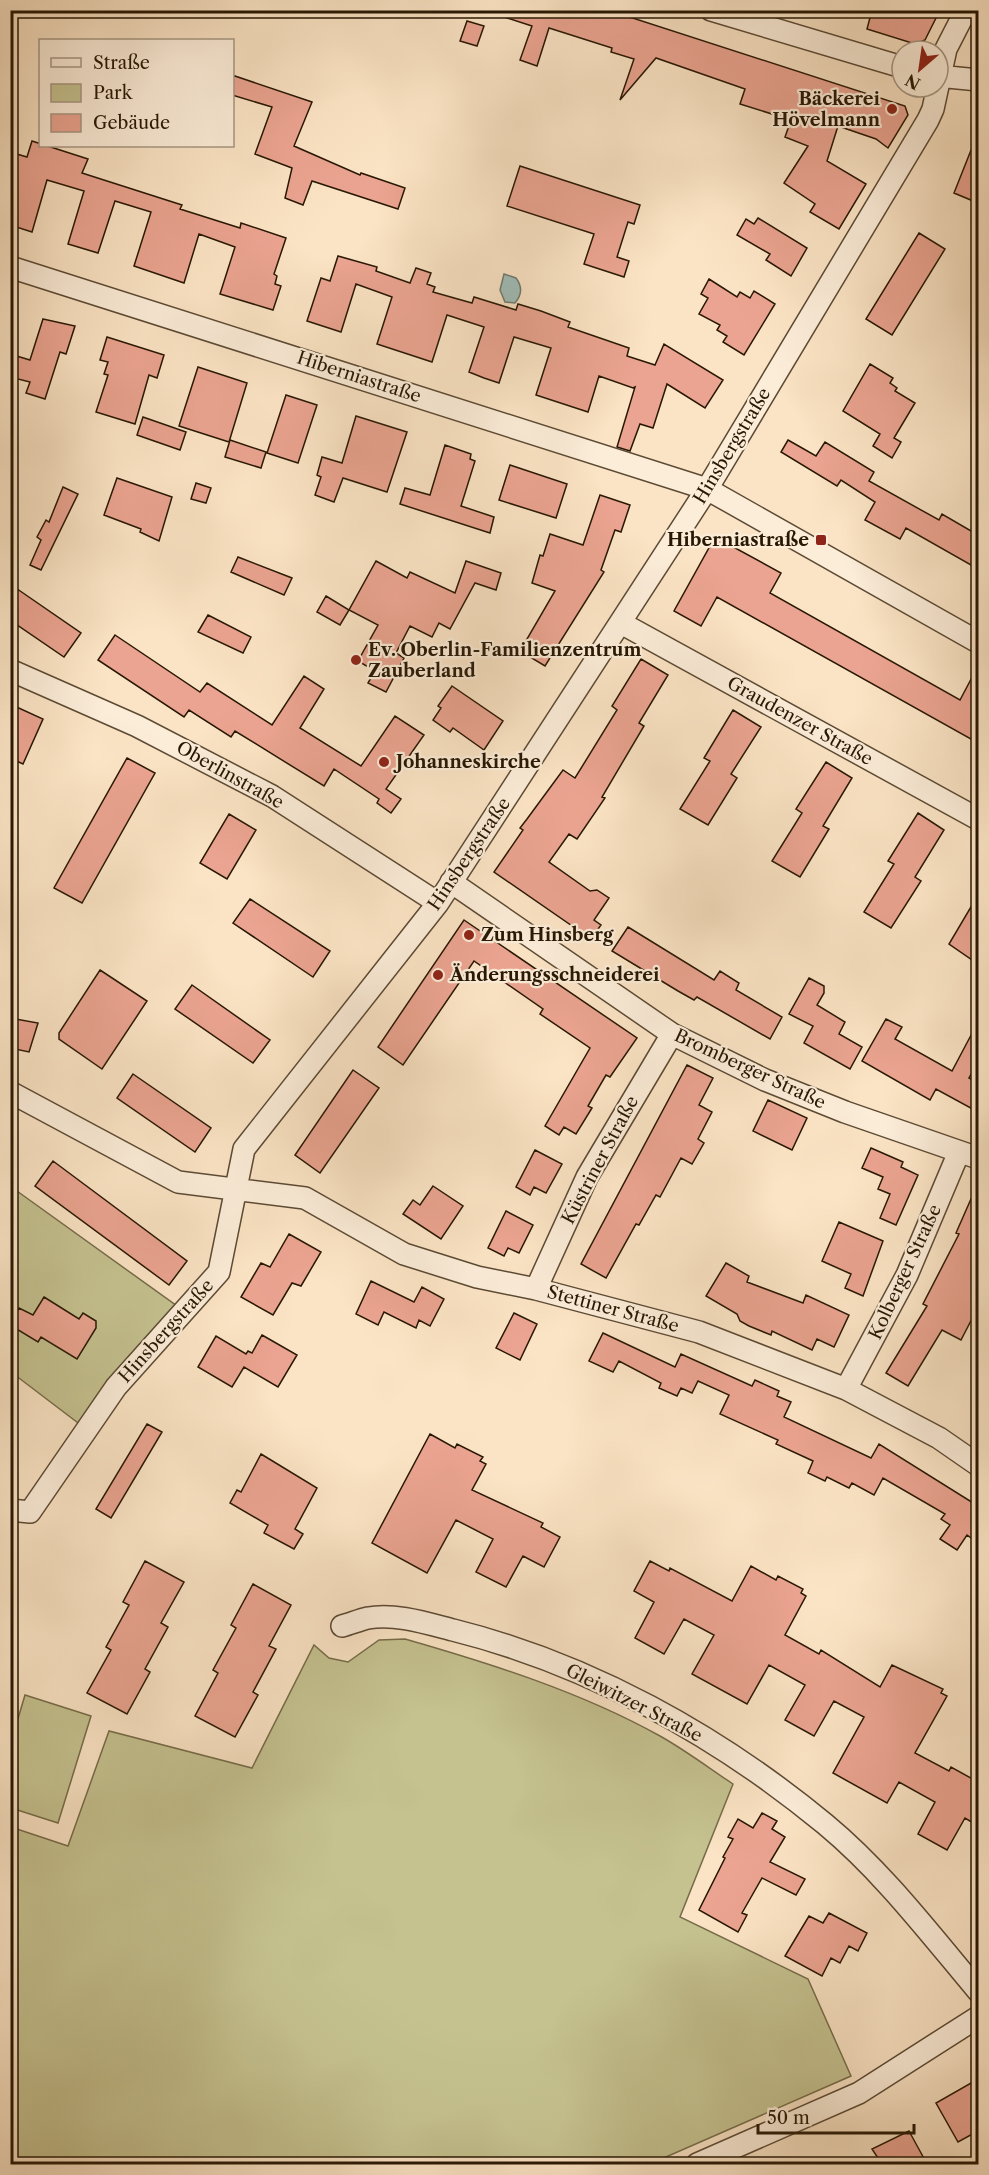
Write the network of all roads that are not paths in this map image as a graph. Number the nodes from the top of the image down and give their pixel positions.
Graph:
1 (711, 10) edge
2 (966, 10) edge
3 (950, 40) edge
4 (890, 63) edge
5 (950, 77) edge
6 (978, 80) edge
7 (935, 99) edge
8 (10, 267) edge
9 (707, 489) junction
10 (621, 623) junction
11 (978, 642) edge
12 (10, 670) edge
13 (978, 819) edge
14 (451, 882) junction
15 (438, 903) junction
16 (672, 1034) junction
17 (10, 1092) edge
18 (969, 1155) edge
19 (236, 1188) junction
20 (536, 1289) junction
21 (846, 1389) junction
22 (978, 1465) edge
23 (20, 1511) edge
24 (342, 1626) dead end
25 (978, 1991) edge
26 (978, 2017) edge
27 (697, 2164) edge

1 - 4 street
2 - 3 street, Hinsbergstraße
5 - 6 street
7 - 9 street, Hinsbergstraße
8 - 9 street, Hiberniastraße
9 - 10 street, Hinsbergstraße
9 - 11 street, Hiberniastraße
10 - 13 street, Graudenzer Straße
10 - 14 street, Hinsbergstraße
12 - 15 street, Oberlinstraße
14 - 15 street, Hinsbergstraße
14 - 16 street, Bromberger Straße
15 - 19 street, Hinsbergstraße
16 - 18 street, Bromberger Straße
16 - 20 street, Küstriner Straße
17 - 19 street, Stettiner Straße
18 - 21 street, Kolberger Straße
19 - 20 street, Stettiner Straße
19 - 23 street, Hinsbergstraße
20 - 21 street, Stettiner Straße
21 - 22 street, Stettiner Straße
24 - 25 street, Gleiwitzer Straße
26 - 27 street

